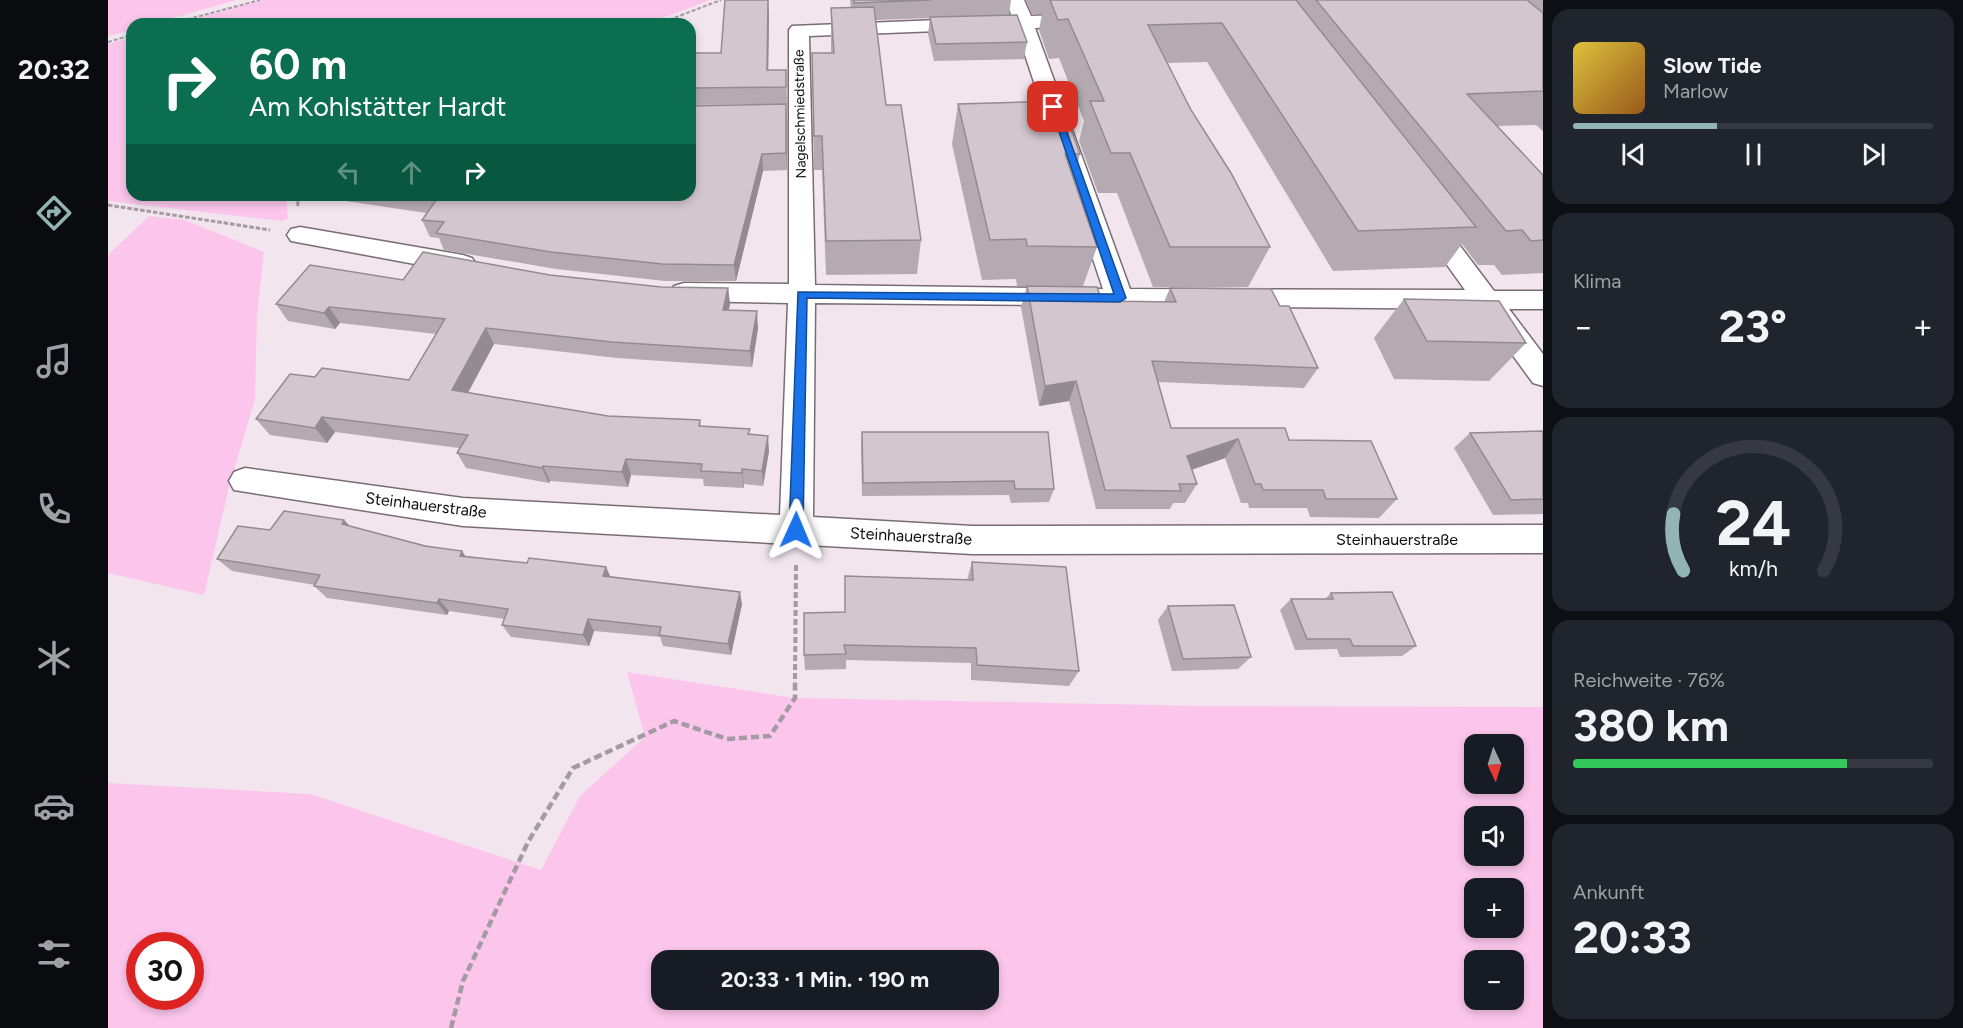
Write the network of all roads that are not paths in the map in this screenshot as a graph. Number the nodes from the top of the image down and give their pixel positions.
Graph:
1 (1017, 0) edge
2 (1107, 20) edge
3 (1024, 22) junction
4 (1416, 206) edge
5 (300, 235) road end
6 (486, 268) edge
7 (654, 291) edge
8 (802, 294) junction
9 (1120, 298) junction
10 (1543, 300) edge
11 (1488, 301) junction
12 (1543, 375) edge
13 (245, 481) dead end
14 (796, 530) junction
15 (1543, 539) edge

1 - 3 street
2 - 3 street, Nagelschmiedstraße
3 - 8 street, Nagelschmiedstraße
3 - 9 street
4 - 11 street
5 - 6 street
7 - 8 street
8 - 9 street
8 - 14 street, Nagelschmiedstraße
9 - 11 street
10 - 11 street
11 - 12 street
13 - 14 street, Steinhauerstraße
14 - 15 street, Steinhauerstraße

